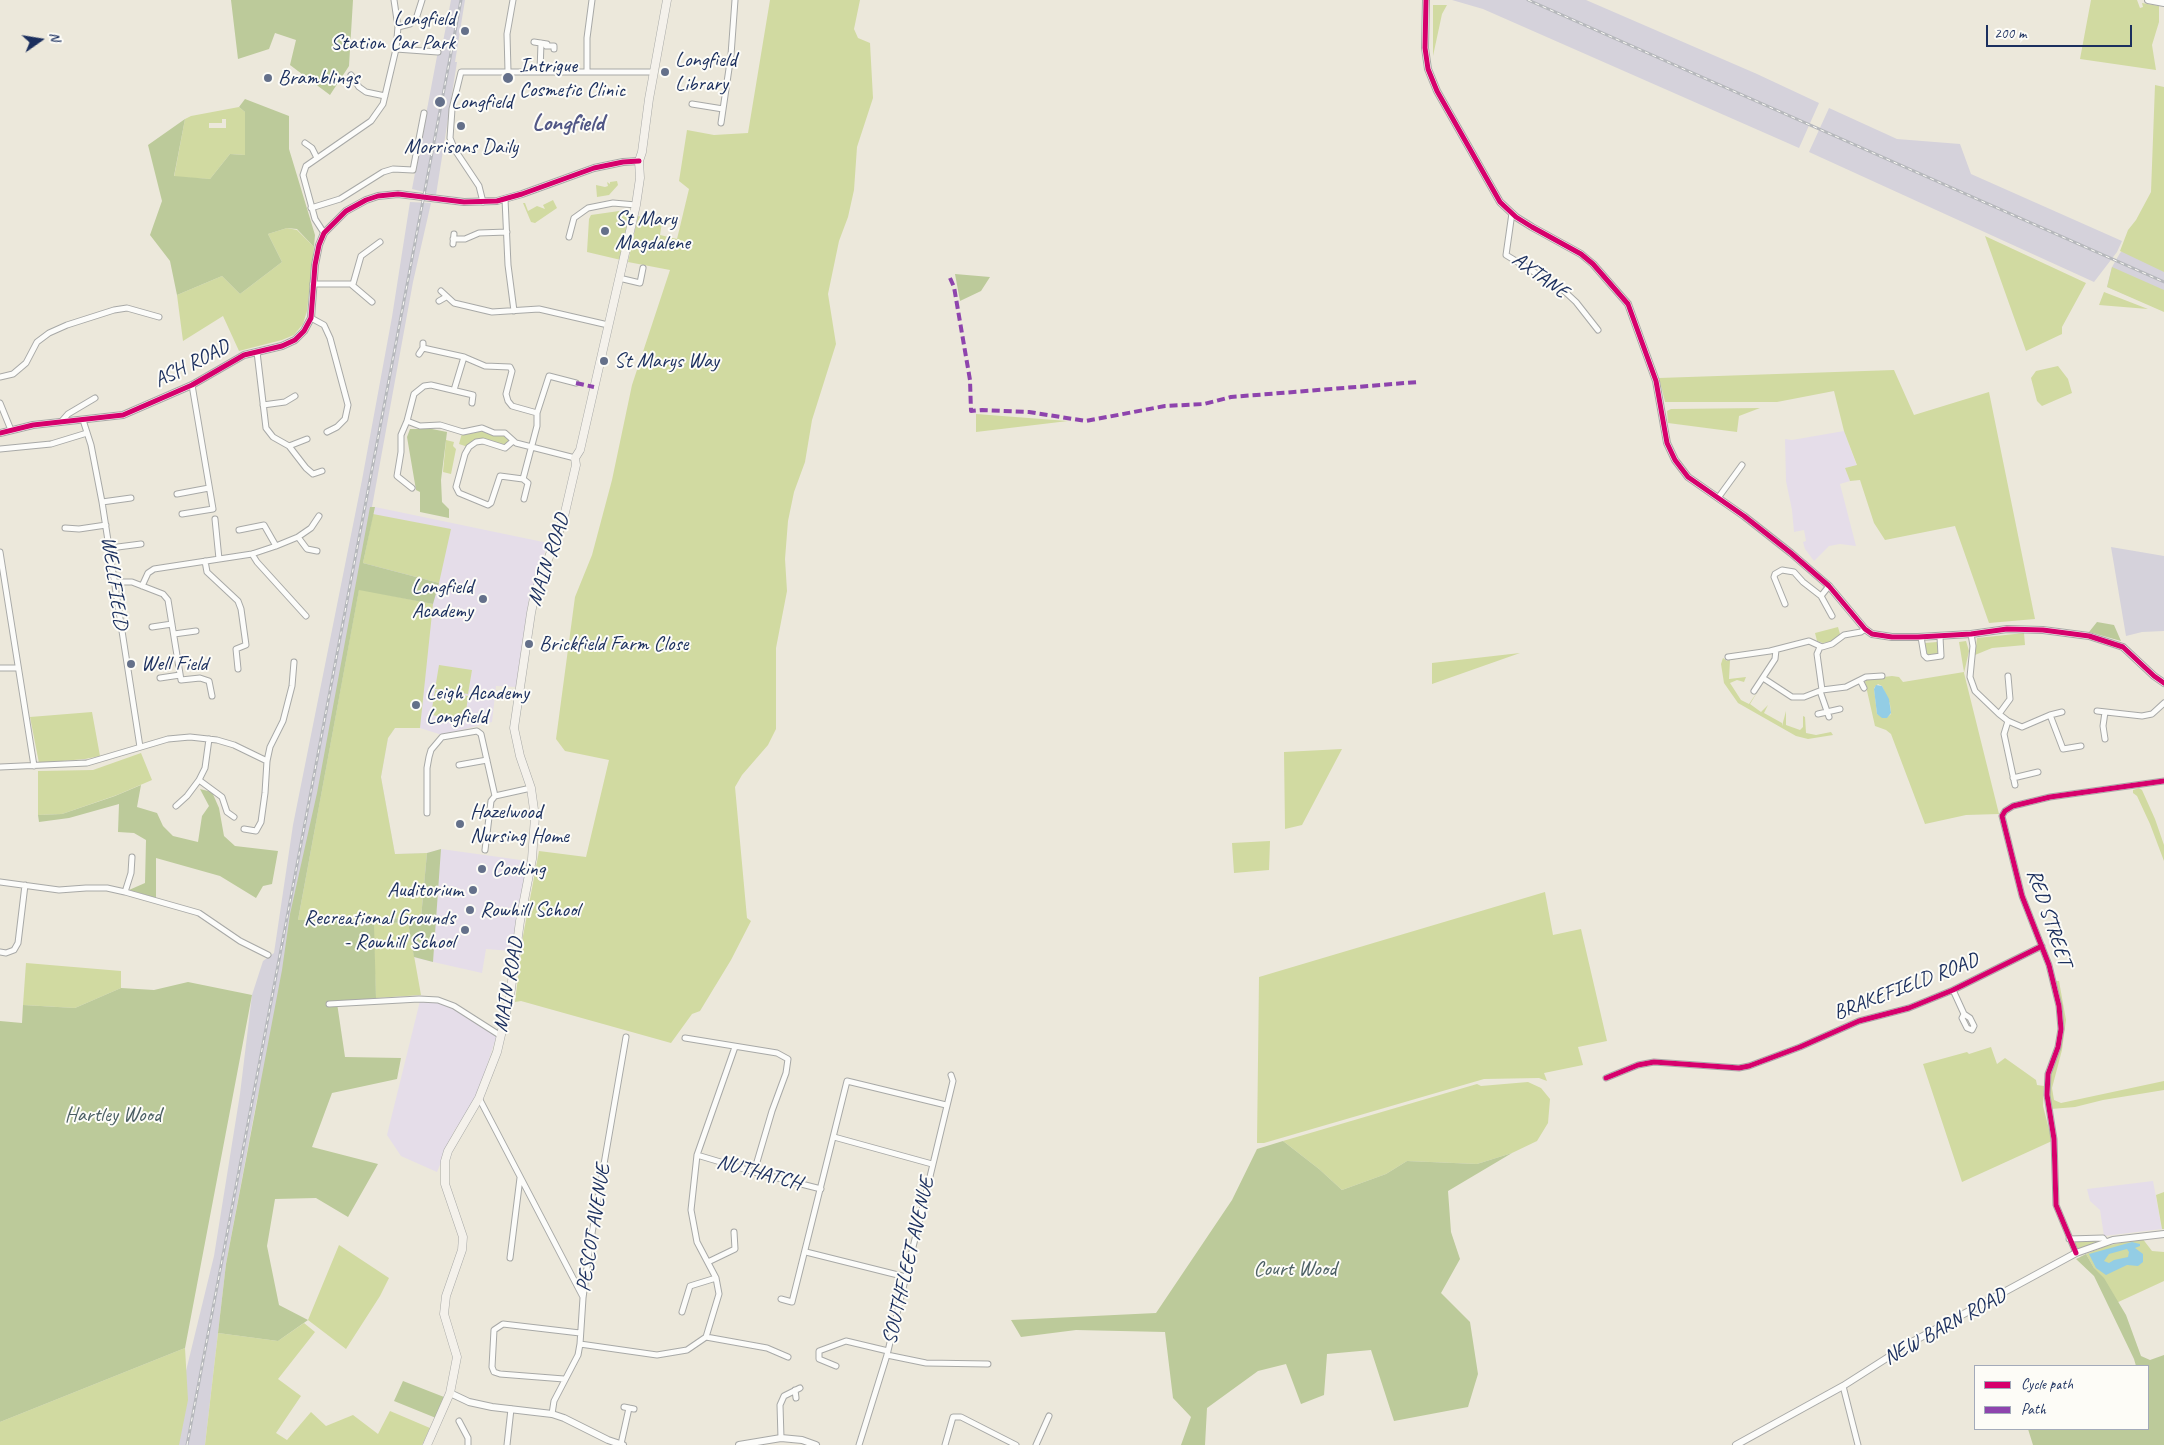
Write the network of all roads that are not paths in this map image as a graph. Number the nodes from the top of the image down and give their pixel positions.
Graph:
1 (394, 0) edge
2 (422, 0) edge
3 (513, 0) edge
4 (592, 0) edge
5 (667, 0) edge
6 (735, 0) edge
7 (1426, 0) edge
8 (2148, 0) edge
9 (2164, 3) edge
10 (398, 27) junction
11 (396, 49) junction
12 (554, 49) dead end
13 (438, 52) dead end
14 (508, 71) junction
15 (540, 71) junction
16 (587, 72) junction
17 (653, 72) junction
18 (351, 75) dead end
19 (384, 96) junction
20 (692, 104) dead end
21 (723, 109) junction
22 (424, 113) dead end
23 (721, 123) dead end
24 (305, 143) dead end
25 (317, 158) junction
26 (639, 161) junction
27 (504, 199) junction
28 (483, 202) junction
29 (636, 205) junction
30 (311, 208) junction
31 (1512, 213) junction
32 (506, 232) junction
33 (324, 233) junction
34 (569, 237) dead end
35 (453, 239) dead end
36 (378, 246) dead end
37 (643, 268) dead end
38 (619, 278) junction
39 (313, 284) junction
40 (352, 284) junction
41 (441, 291) dead end
42 (446, 297) junction
43 (439, 301) dead end
44 (372, 302) dead end
45 (514, 311) junction
46 (159, 317) dead end
47 (310, 318) junction
48 (608, 325) junction
49 (1598, 330) dead end
50 (257, 352) junction
51 (419, 354) dead end
52 (464, 358) junction
53 (0, 377) edge
54 (576, 382) dead end
55 (192, 385) junction
56 (454, 390) junction
57 (295, 396) dead end
58 (94, 398) dead end
59 (0, 403) edge
60 (472, 403) dead end
61 (263, 406) junction
62 (537, 413) junction
63 (83, 420) junction
64 (407, 421) junction
65 (60, 422) junction
66 (11, 430) junction
67 (328, 432) dead end
68 (0, 433) edge
69 (87, 433) junction
70 (307, 439) dead end
71 (513, 441) junction
72 (289, 446) junction
73 (530, 446) junction
74 (0, 449) edge
75 (575, 458) junction
76 (1742, 466) dead end
77 (322, 471) dead end
78 (523, 479) junction
79 (209, 488) junction
80 (412, 488) dead end
81 (177, 494) dead end
82 (131, 498) dead end
83 (1718, 498) junction
84 (524, 499) dead end
85 (102, 502) junction
86 (182, 514) dead end
87 (319, 516) dead end
88 (215, 520) dead end
89 (106, 525) junction
90 (65, 528) dead end
91 (238, 530) dead end
92 (298, 537) junction
93 (141, 544) dead end
94 (276, 546) junction
95 (110, 548) junction
96 (317, 551) dead end
97 (0, 552) edge
98 (252, 554) junction
99 (219, 560) junction
100 (205, 562) junction
101 (114, 582) junction
102 (142, 586) junction
103 (1829, 586) junction
104 (1821, 596) junction
105 (1785, 604) dead end
106 (306, 616) dead end
107 (1832, 616) dead end
108 (172, 624) junction
109 (152, 627) dead end
110 (1865, 629) junction
111 (196, 631) dead end
112 (174, 634) junction
113 (1971, 634) junction
114 (1940, 636) junction
115 (1920, 637) junction
116 (1820, 647) junction
117 (1776, 650) junction
118 (1728, 657) dead end
119 (294, 662) dead end
120 (0, 668) edge
121 (18, 668) junction
122 (238, 669) dead end
123 (180, 675) junction
124 (1882, 676) dead end
125 (2008, 676) dead end
126 (160, 678) dead end
127 (1763, 678) junction
128 (1860, 680) junction
129 (2164, 683) edge
130 (1864, 688) dead end
131 (1754, 691) dead end
132 (1821, 691) junction
133 (212, 696) dead end
134 (2164, 704) edge
135 (2160, 708) junction
136 (1840, 709) dead end
137 (2097, 711) dead end
138 (2062, 712) dead end
139 (2105, 712) junction
140 (2164, 713) edge
141 (1818, 714) dead end
142 (1829, 714) junction
143 (1998, 714) junction
144 (2050, 714) junction
145 (2008, 721) junction
146 (2110, 730) dead end
147 (2104, 732) junction
148 (2105, 738) dead end
149 (208, 740) junction
150 (2081, 746) dead end
151 (140, 748) junction
152 (267, 760) junction
153 (487, 760) junction
154 (459, 765) dead end
155 (34, 766) junction
156 (0, 767) edge
157 (2038, 772) dead end
158 (2013, 778) junction
159 (199, 780) junction
160 (2164, 781) edge
161 (2015, 785) dead end
162 (531, 788) junction
163 (495, 796) junction
164 (176, 806) dead end
165 (427, 813) dead end
166 (234, 817) dead end
167 (244, 829) dead end
168 (485, 850) dead end
169 (132, 857) dead end
170 (0, 882) edge
171 (25, 885) junction
172 (125, 892) junction
173 (2042, 946) junction
174 (0, 952) edge
175 (268, 955) dead end
176 (1953, 990) junction
177 (329, 1004) dead end
178 (1964, 1014) dead end
179 (501, 1036) junction
180 (626, 1037) dead end
181 (685, 1038) dead end
182 (735, 1047) junction
183 (952, 1075) dead end
184 (1606, 1078) dead end
185 (479, 1098) junction
186 (946, 1105) junction
187 (834, 1137) junction
188 (697, 1155) junction
189 (932, 1164) junction
190 (754, 1172) junction
191 (520, 1177) junction
192 (821, 1189) junction
193 (734, 1232) dead end
194 (2164, 1234) edge
195 (2069, 1239) junction
196 (2106, 1242) junction
197 (806, 1252) junction
198 (2076, 1254) junction
199 (510, 1258) dead end
200 (708, 1262) junction
201 (906, 1277) junction
202 (716, 1278) junction
203 (583, 1298) junction
204 (781, 1299) dead end
205 (682, 1312) dead end
206 (580, 1334) junction
207 (706, 1337) junction
208 (580, 1344) junction
209 (888, 1353) junction
210 (788, 1357) dead end
211 (988, 1364) dead end
212 (836, 1366) dead end
213 (564, 1379) junction
214 (1843, 1386) junction
215 (800, 1388) dead end
216 (794, 1390) junction
217 (450, 1393) junction
218 (796, 1398) dead end
219 (629, 1408) dead end
220 (511, 1409) junction
221 (552, 1414) junction
222 (1050, 1416) dead end
223 (459, 1421) dead end
224 (781, 1438) junction
225 (607, 1442) edge
226 (427, 1445) edge
227 (468, 1445) edge
228 (507, 1445) edge
229 (622, 1445) edge
230 (739, 1445) edge
231 (816, 1445) edge
232 (859, 1445) edge
233 (945, 1445) edge
234 (1016, 1445) edge
235 (1036, 1445) edge
236 (1736, 1445) edge
237 (1858, 1445) edge

1 - 10 street
2 - 10 street
3 - 14 street
4 - 16 street
5 - 17 main road, MAIN ROAD
6 - 21 street
7 - 31 street
8 - 9 street
10 - 11 street
11 - 13 street
11 - 19 street
12 - 15 street
14 - 15 street
14 - 28 street
15 - 16 street
16 - 17 street
17 - 26 main road, MAIN ROAD
18 - 19 street
19 - 25 street
20 - 21 street
21 - 23 street
22 - 30 street
24 - 25 street
25 - 30 street
26 - 27 street, ASH ROAD
26 - 29 main road, MAIN ROAD
27 - 28 street, ASH ROAD
27 - 32 street
28 - 33 street, ASH ROAD
29 - 34 street
29 - 38 main road, MAIN ROAD
30 - 33 street
31 - 49 street, AXTANE
31 - 83 street
32 - 35 street
32 - 45 street
33 - 39 street, ASH ROAD
36 - 40 street
37 - 38 street
38 - 48 main road, MAIN ROAD
39 - 40 street
39 - 47 street, ASH ROAD
40 - 44 street
41 - 42 street
42 - 43 street
42 - 45 street
45 - 48 street
46 - 53 street
47 - 50 street, ASH ROAD
47 - 67 street
48 - 75 main road, MAIN ROAD
50 - 55 street, ASH ROAD
50 - 61 street
51 - 52 street
52 - 56 street
52 - 62 street
54 - 62 street
55 - 63 street, ASH ROAD
55 - 79 street
56 - 60 street
56 - 64 street
57 - 61 street
58 - 65 street
59 - 66 street
61 - 72 street
62 - 73 street
63 - 65 street, ASH ROAD
63 - 69 street, WELLFIELD
64 - 71 street
64 - 80 street
65 - 66 street, ASH ROAD
66 - 68 street, ASH ROAD
69 - 74 street
69 - 85 street, WELLFIELD
70 - 72 street
71 - 73 street
71 - 78 street
72 - 77 street
73 - 75 street
73 - 78 street
75 - 162 main road, MAIN ROAD
76 - 83 street
78 - 84 street
79 - 81 street
79 - 86 street
82 - 85 street
83 - 103 street
85 - 89 street, WELLFIELD
87 - 92 street
88 - 99 street
89 - 90 street
89 - 95 street, WELLFIELD
91 - 94 street
92 - 94 street
92 - 96 street
93 - 95 street
94 - 98 street
95 - 101 street, WELLFIELD
97 - 121 street
98 - 99 street
98 - 106 street
99 - 100 street
100 - 102 street
100 - 122 street
101 - 102 street
101 - 151 street, WELLFIELD
102 - 108 street
103 - 104 street
103 - 110 street
104 - 105 street
104 - 107 street
108 - 109 street
108 - 112 street
110 - 115 street
110 - 116 street
111 - 112 street
112 - 123 street
113 - 114 street
113 - 129 street
113 - 143 street
114 - 115 street
114 - 115 street
116 - 117 street
116 - 132 street
117 - 118 street
117 - 127 street
119 - 152 street
120 - 121 street
121 - 155 street
123 - 126 street
123 - 133 street
124 - 128 street
125 - 143 street
127 - 131 street
127 - 132 street
128 - 130 street
128 - 132 street
132 - 142 street
134 - 135 street
135 - 139 street
135 - 140 street
136 - 142 street
137 - 139 street
138 - 144 street
139 - 147 street
141 - 142 street
143 - 145 street
144 - 145 street
144 - 150 street
145 - 158 street
146 - 147 street
147 - 148 street
149 - 151 street
149 - 152 street
149 - 159 street
151 - 155 street
152 - 167 street
153 - 154 street
153 - 163 street
153 - 165 street
155 - 156 street
157 - 158 street
158 - 161 street
159 - 164 street
159 - 166 street
160 - 173 street, RED STREET
162 - 163 street
162 - 179 main road, MAIN ROAD
163 - 168 street
169 - 172 street
170 - 171 street
171 - 172 street
171 - 174 street
172 - 175 street
173 - 176 street, BRAKEFIELD ROAD
173 - 195 street, RED STREET
176 - 178 street
176 - 184 street, BRAKEFIELD ROAD
177 - 179 street
179 - 185 main road, MAIN ROAD
180 - 203 street, PESCOT AVENUE
181 - 182 street
182 - 188 street
182 - 190 street
183 - 186 street, SOUTHFLEET AVENUE
185 - 191 street
185 - 217 main road, MAIN ROAD
186 - 187 street
186 - 189 street, SOUTHFLEET AVENUE
187 - 189 street
187 - 192 street
188 - 190 street, NUTHATCH
188 - 200 street
189 - 201 street, SOUTHFLEET AVENUE
190 - 192 street, NUTHATCH
191 - 199 street
191 - 203 street
192 - 197 street
193 - 200 street
194 - 196 street, NEW BARN ROAD
195 - 196 street
195 - 198 street, RED STREET
196 - 198 street, NEW BARN ROAD
197 - 201 street
197 - 204 street
198 - 214 street, NEW BARN ROAD
200 - 202 street
201 - 209 street, SOUTHFLEET AVENUE
202 - 205 street
202 - 207 street
203 - 206 street, PESCOT AVENUE
206 - 208 street, PESCOT AVENUE
206 - 213 street
207 - 208 street
207 - 210 street
208 - 213 street, PESCOT AVENUE
209 - 211 street
209 - 212 street
209 - 232 street, SOUTHFLEET AVENUE
213 - 221 street, PESCOT AVENUE
214 - 236 street, NEW BARN ROAD
214 - 237 street
215 - 216 street
216 - 218 street
216 - 224 street
217 - 220 street
217 - 226 main road, MAIN ROAD
219 - 229 street
220 - 221 street
220 - 228 street
221 - 225 street
222 - 235 street
223 - 227 street
224 - 230 street
224 - 231 street
225 - 229 street
233 - 234 street

